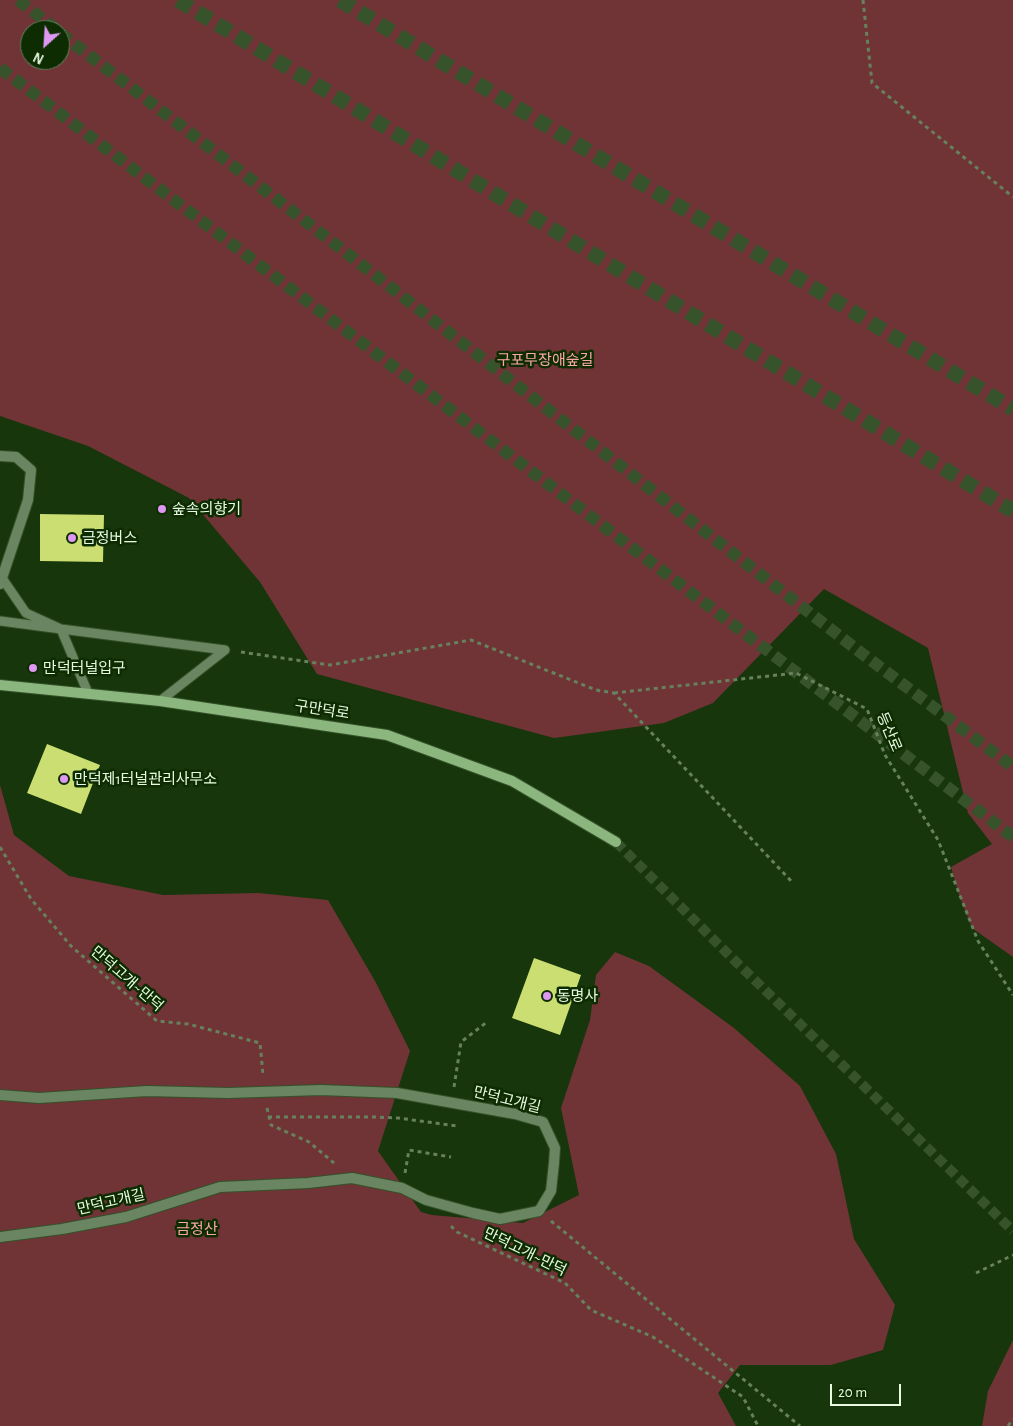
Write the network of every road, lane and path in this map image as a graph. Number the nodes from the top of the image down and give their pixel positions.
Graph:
1 (863, 0) edge
2 (1013, 197) edge
3 (0, 456) edge
4 (1, 581) edge
5 (0, 621) edge
6 (61, 629) junction
7 (225, 650) junction
8 (0, 685) edge
9 (614, 693) junction
10 (88, 694) junction
11 (160, 701) junction
12 (616, 842) tunnel mouth
13 (0, 847) edge
14 (793, 882) dead end
15 (1013, 995) edge
16 (487, 1022) dead end
17 (265, 1092) junction
18 (0, 1095) edge
19 (452, 1103) junction
20 (268, 1116) junction
21 (457, 1126) dead end
22 (451, 1157) dead end
23 (352, 1178) junction
24 (402, 1188) junction
25 (539, 1211) junction
26 (450, 1225) dead end
27 (0, 1236) edge
28 (1013, 1255) edge
29 (976, 1273) dead end
30 (1013, 1419) edge
31 (758, 1426) edge
32 (800, 1426) edge
33 (1008, 1426) edge

1 - 2 path
3 - 4 street
4 - 6 lane
5 - 6 lane
6 - 7 lane
6 - 10 lane
7 - 9 path
7 - 11 lane
8 - 10 main road, 구만덕로
9 - 14 path
9 - 15 path, 등산로
10 - 11 main road, 구만덕로
11 - 12 main road, 구만덕로
13 - 17 path, 만덕고개~만덕
16 - 19 path
17 - 18 street, 만덕고개길
17 - 19 street, 만덕고개길
17 - 20 path, 만덕고개~만덕
19 - 25 street, 만덕고개길
20 - 21 path
20 - 23 path
22 - 24 path
23 - 24 street, 만덕고개길
23 - 27 street, 만덕고개길
24 - 25 street, 만덕고개길
25 - 32 path
26 - 31 path, 만덕고개~만덕
28 - 29 path
30 - 33 path

